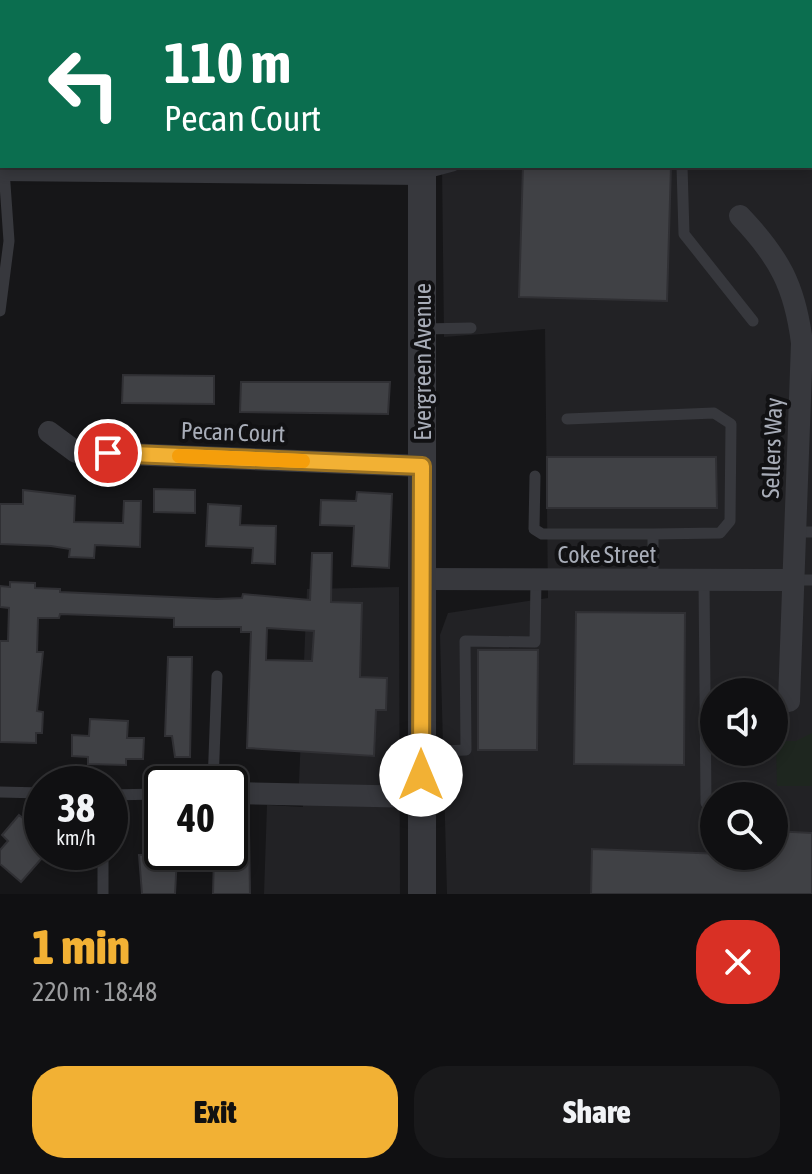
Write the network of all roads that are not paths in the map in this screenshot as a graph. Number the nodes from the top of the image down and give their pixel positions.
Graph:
1 (682, 168) edge
2 (161, 169) edge
3 (2, 170) edge
4 (422, 170) edge
5 (740, 216) dead end
6 (0, 311) edge
7 (753, 321) dead end
8 (806, 323) edge
9 (471, 328) dead end
10 (422, 329) junction
11 (567, 419) dead end
12 (49, 432) dead end
13 (422, 466) junction
14 (535, 476) dead end
15 (803, 532) edge
16 (653, 534) junction
17 (421, 579) junction
18 (536, 580) junction
19 (653, 580) junction
20 (704, 580) junction
21 (802, 580) edge
22 (217, 676) dead end
23 (789, 701) dead end
24 (421, 752) junction
25 (214, 766) edge
26 (706, 782) edge
27 (0, 792) edge
28 (24, 793) edge
29 (248, 793) edge
30 (421, 797) junction
31 (103, 870) edge
32 (103, 894) edge
33 (422, 894) edge

1 - 7 lane
2 - 3 street
2 - 4 street
3 - 6 lane
4 - 10 street, Evergreen Avenue
5 - 8 street, Sellers Way
8 - 15 street, Sellers Way
9 - 10 lane
10 - 13 street, Evergreen Avenue
11 - 16 lane
12 - 13 street, Pecan Court
13 - 17 street, Evergreen Avenue
14 - 16 lane
15 - 21 street, Sellers Way
16 - 19 lane
17 - 18 street, Coke Street
17 - 24 street, Evergreen Avenue
18 - 19 street, Coke Street
18 - 24 lane
19 - 20 street, Coke Street
20 - 21 street, Coke Street
20 - 26 lane
21 - 23 street, Sellers Way
22 - 25 lane
24 - 30 street, Evergreen Avenue
27 - 28 lane
29 - 30 street
30 - 33 street, Evergreen Avenue
31 - 32 lane

